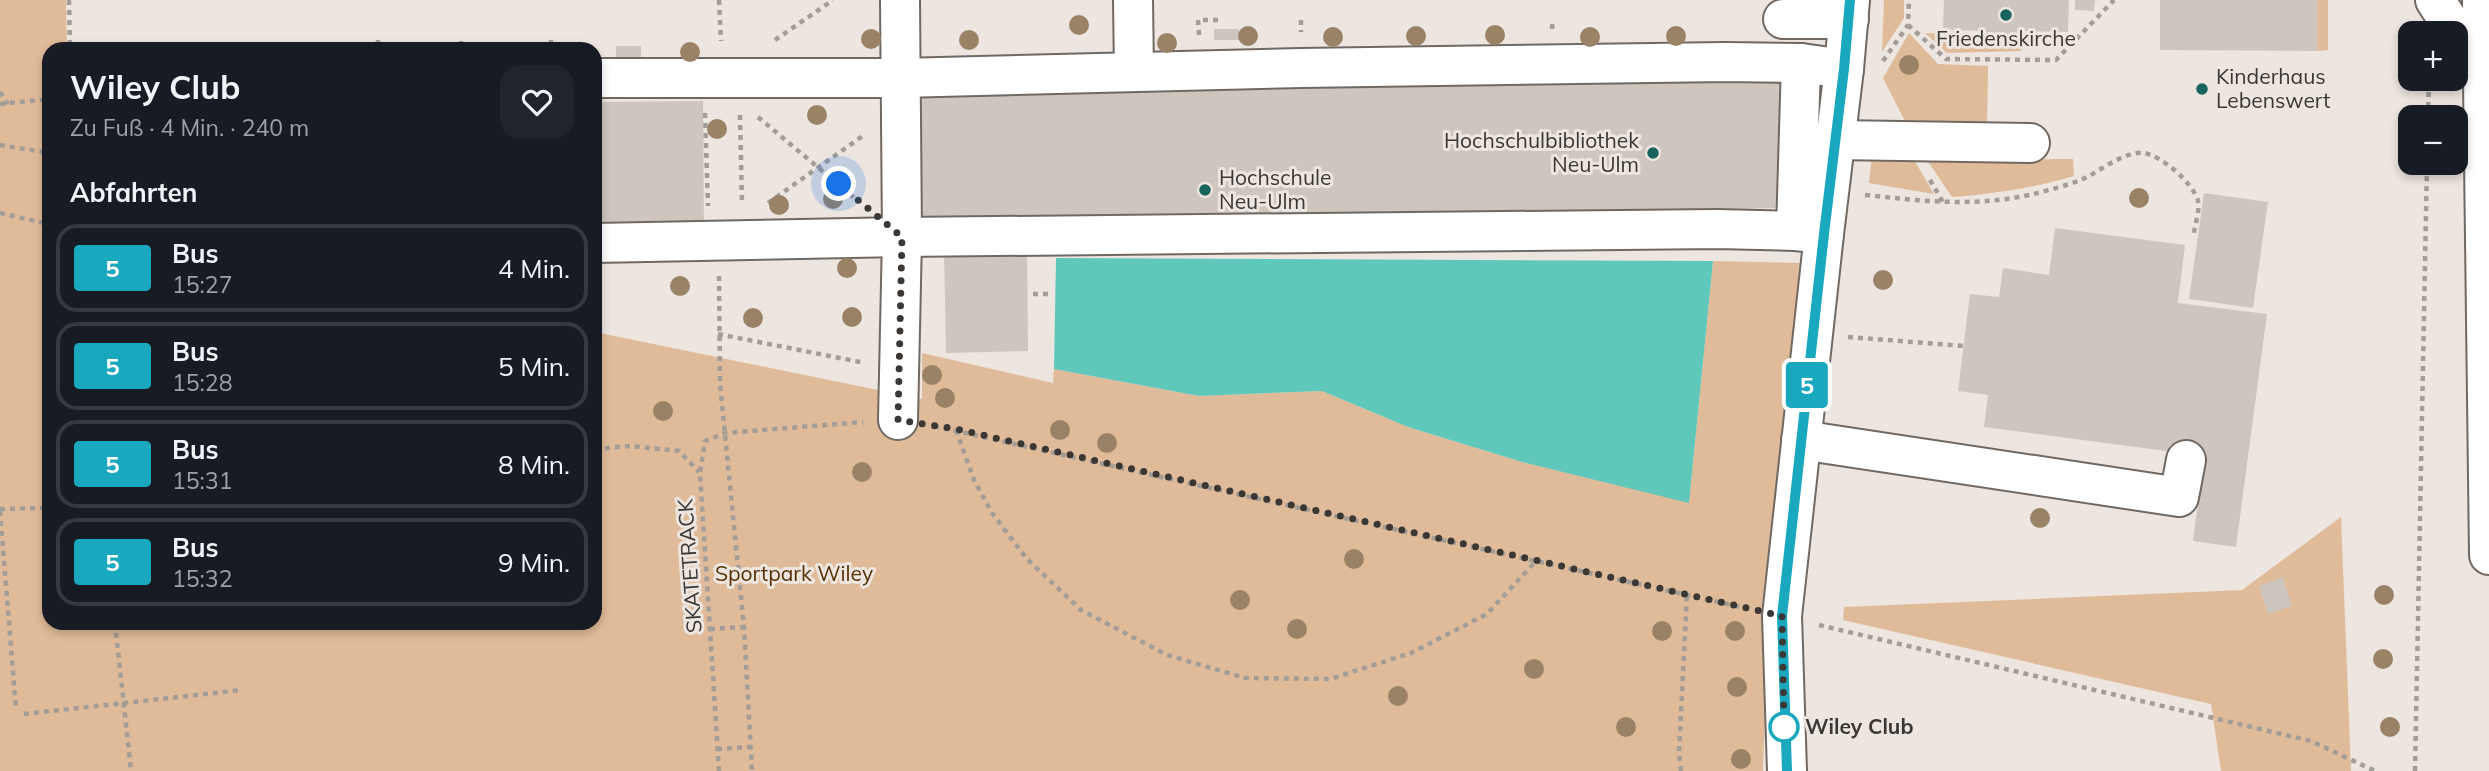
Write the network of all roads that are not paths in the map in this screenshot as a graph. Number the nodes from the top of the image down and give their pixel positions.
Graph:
1 (900, 0) edge
2 (1133, 0) edge
3 (2435, 0) edge
4 (2482, 0) edge
5 (1849, 9) edge
6 (1783, 19) dead end
7 (1801, 63) junction
8 (1861, 68) junction
9 (1133, 72) junction
10 (2482, 72) junction
11 (602, 78) edge
12 (900, 94) junction
13 (1836, 140) junction
14 (2029, 143) dead end
15 (1810, 232) junction
16 (902, 237) junction
17 (602, 243) edge
18 (898, 420) road end
19 (1801, 440) junction
20 (2186, 460) dead end
21 (2489, 555) edge
22 (1787, 771) edge

1 - 12 street
2 - 9 street
3 - 10 street
4 - 10 street
5 - 6 street
5 - 8 street
7 - 8 street
7 - 9 street
7 - 15 street
8 - 13 street
9 - 12 street
10 - 21 street
11 - 12 street
12 - 16 street
13 - 14 street
13 - 15 street
15 - 16 street
15 - 19 street
16 - 17 street
16 - 18 street
19 - 20 street
19 - 22 street

